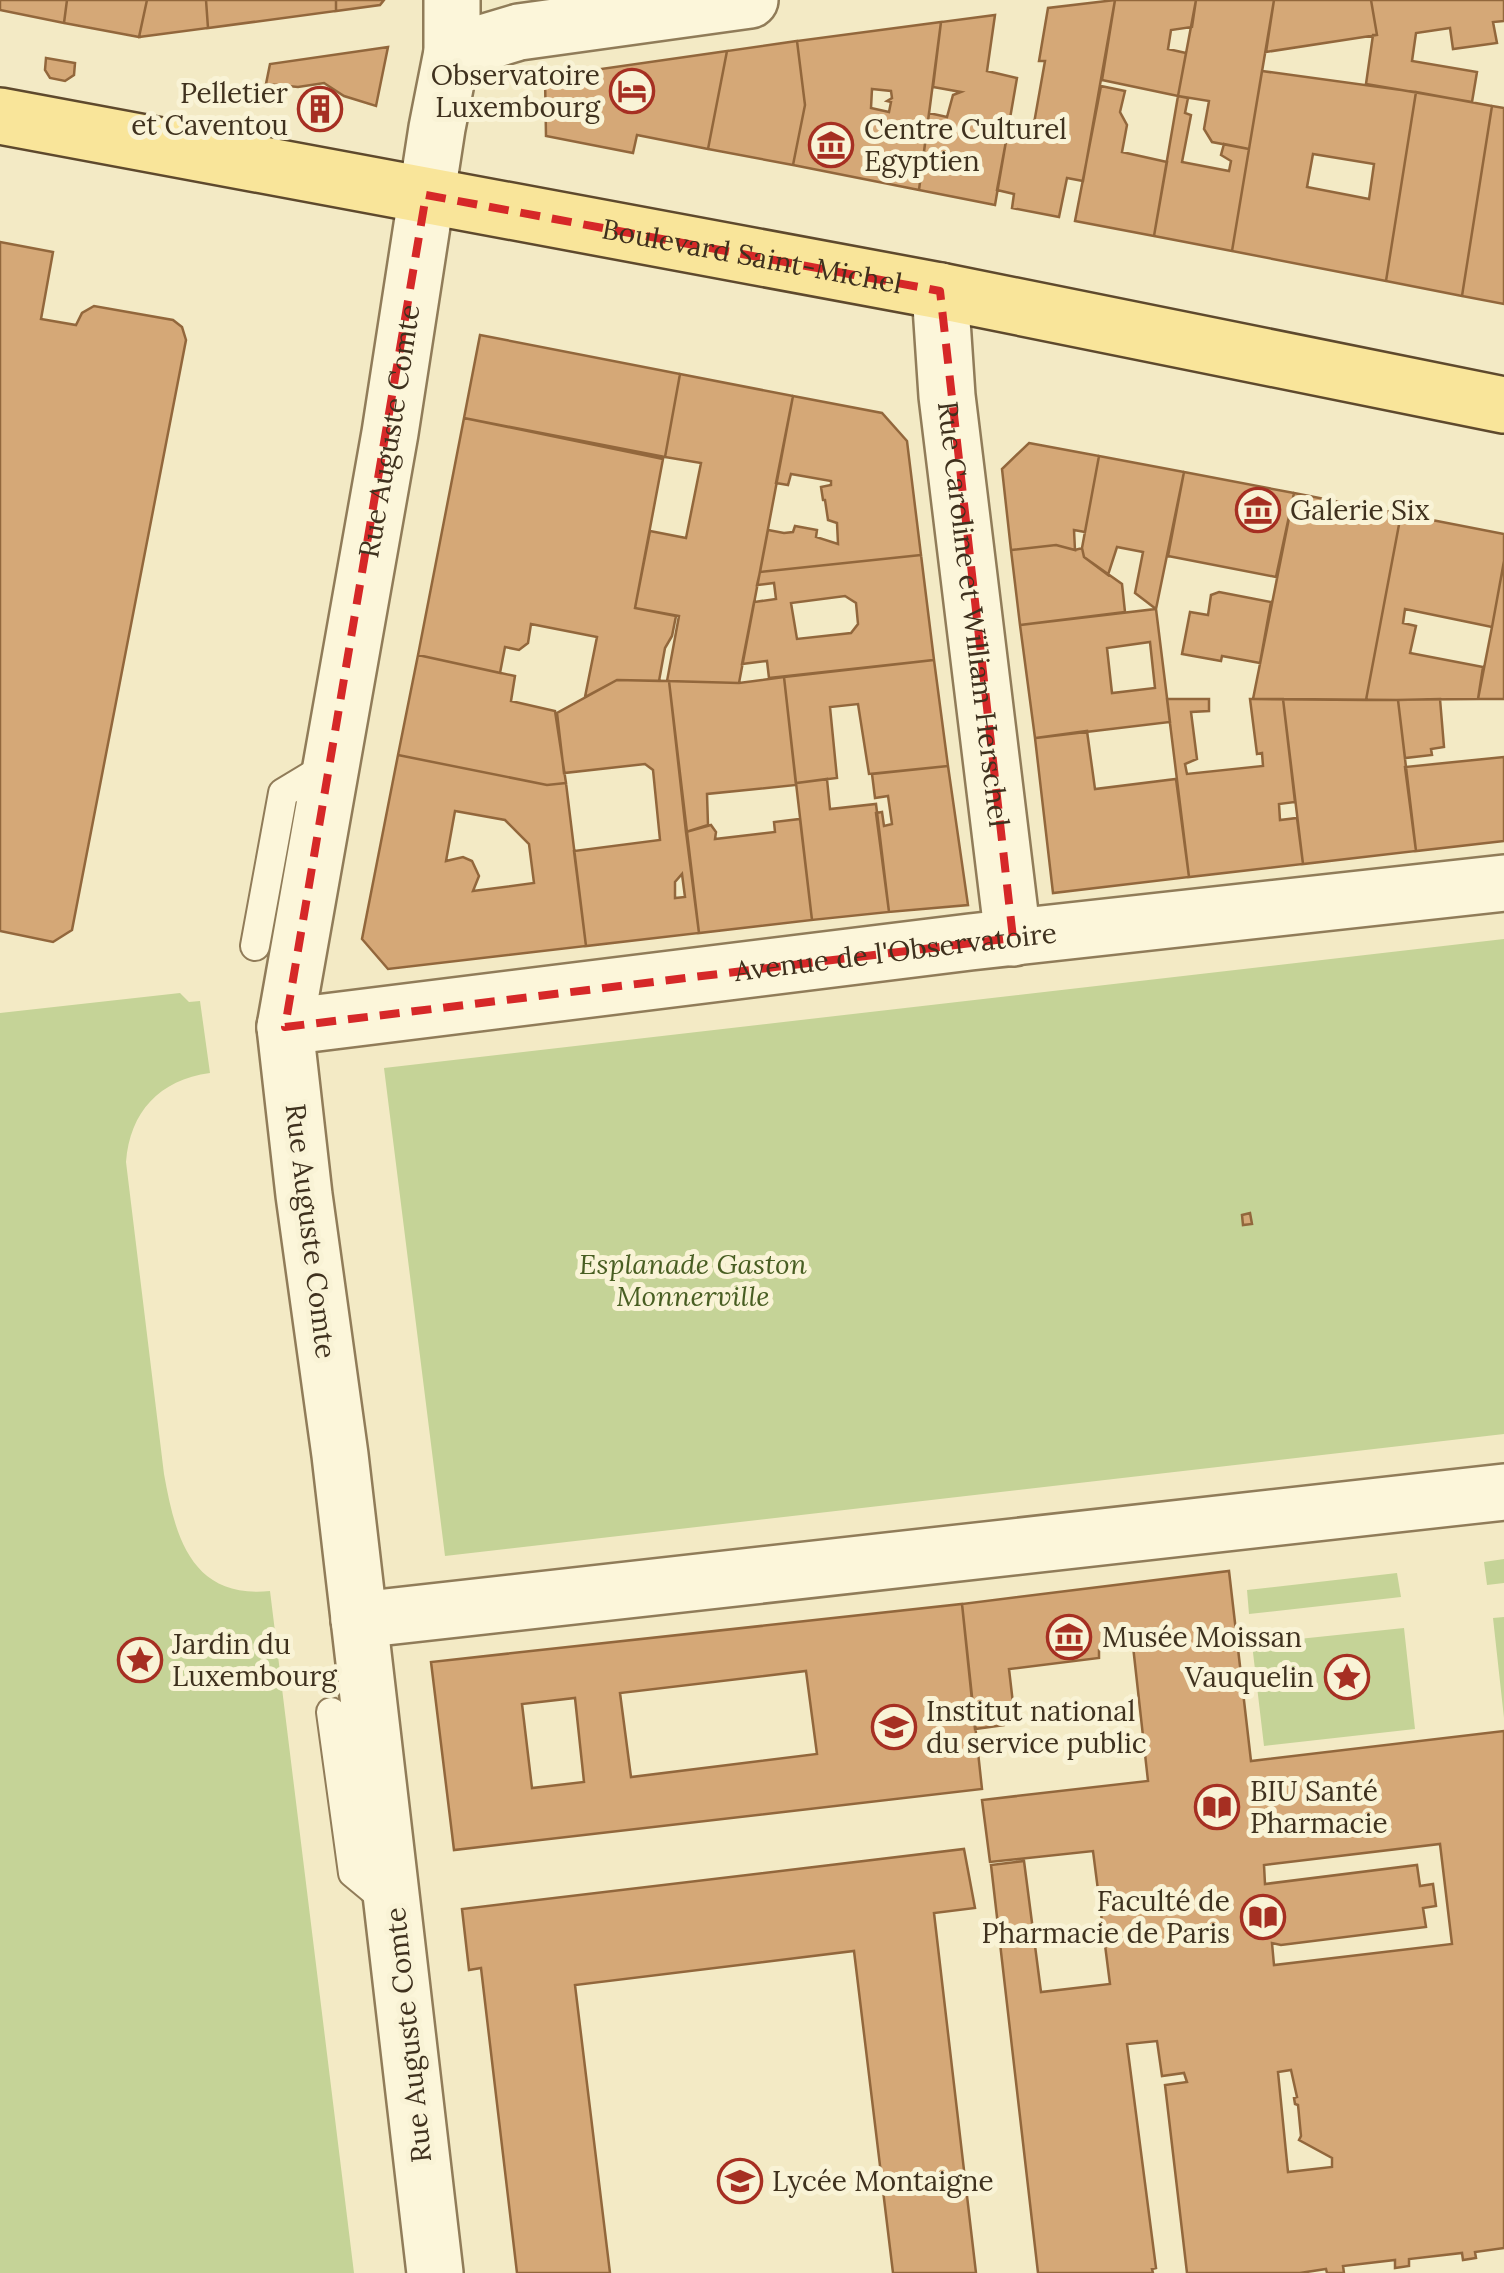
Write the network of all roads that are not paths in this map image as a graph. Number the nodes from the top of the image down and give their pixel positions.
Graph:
1 (750, 0) edge
2 (452, 26) edge
3 (0, 116) edge
4 (426, 196) junction
5 (940, 291) junction
6 (1504, 406) edge
7 (332, 763) junction
8 (1504, 883) edge
9 (1012, 938) junction
10 (255, 946) dead end
11 (285, 1026) junction
12 (1504, 1492) edge
13 (359, 1620) junction
14 (331, 1712) dead end
15 (394, 1907) junction
16 (435, 2273) edge

1 - 2 street
2 - 4 street, Rue Auguste Comte
3 - 4 main road, Boulevard Saint-Michel
4 - 5 main road, Boulevard Saint-Michel
4 - 7 street, Rue Auguste Comte
5 - 6 main road, Boulevard Saint-Michel
5 - 9 street, Rue Caroline et William Herschel
7 - 10 lane
7 - 11 street, Rue Auguste Comte
8 - 9 street, Avenue de l'Observatoire
9 - 11 street, Avenue de l'Observatoire
11 - 13 street, Rue Auguste Comte
12 - 13 street
13 - 15 street, Rue Auguste Comte
14 - 15 lane
15 - 16 street, Rue Auguste Comte

